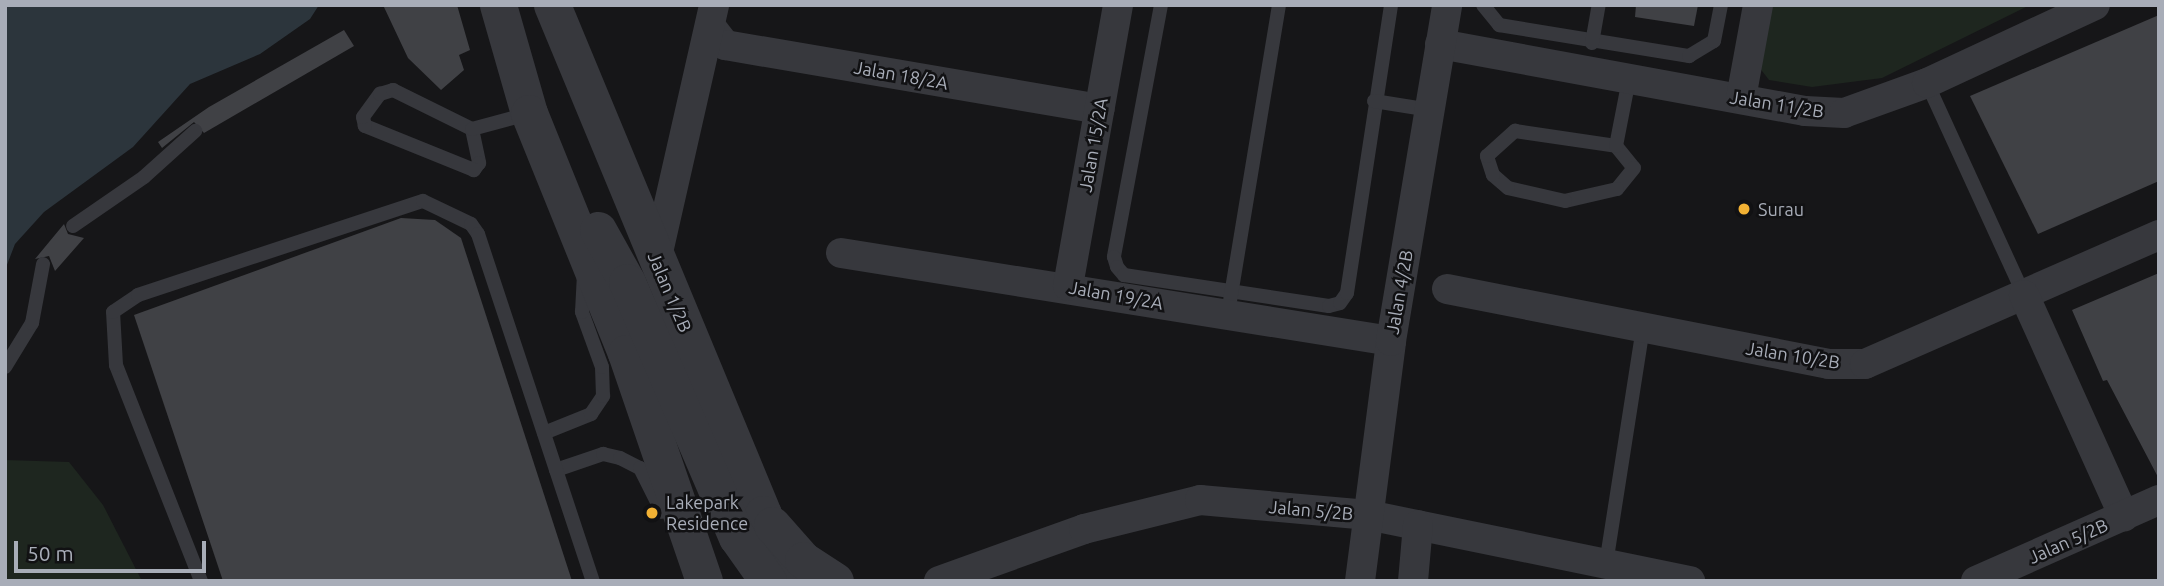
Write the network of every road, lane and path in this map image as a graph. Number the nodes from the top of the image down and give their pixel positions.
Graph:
1 (498, 5) edge
2 (552, 5) edge
3 (1118, 5) edge
4 (1161, 5) edge
5 (1279, 5) edge
6 (1391, 5) edge
7 (1447, 5) edge
8 (1483, 5) edge
9 (1599, 5) edge
10 (1721, 5) edge
11 (1758, 5) edge
12 (2095, 5) edge
13 (713, 16) edge
14 (1592, 43) junction
15 (1440, 44) junction
16 (1629, 79) junction
17 (1927, 83) junction
18 (1741, 99) junction
19 (1374, 101) junction
20 (1100, 109) junction
21 (1430, 110) junction
22 (529, 113) junction
23 (472, 129) junction
24 (195, 131) dead end
25 (1616, 146) junction
26 (562, 191) junction
27 (73, 226) dead end
28 (2159, 235) edge
29 (841, 253) dead end
30 (589, 258) junction
31 (656, 261) junction
32 (43, 264) dead end
33 (1068, 286) junction
34 (1447, 289) dead end
35 (2024, 295) junction
36 (1230, 303) junction
37 (1643, 327) junction
38 (1391, 341) junction
39 (5, 367) edge
40 (544, 433) junction
41 (556, 470) junction
42 (2159, 500) edge
43 (763, 514) junction
44 (1368, 514) junction
45 (2124, 516) junction
46 (1419, 524) junction
47 (1606, 564) junction
48 (1639, 576) edge
49 (703, 578) edge
50 (201, 581) edge
51 (593, 581) edge
52 (768, 581) edge
53 (784, 581) edge
54 (835, 581) edge
55 (939, 581) edge
56 (1360, 581) edge
57 (1413, 581) edge
58 (1690, 581) edge
59 (1976, 581) edge

1 - 22 street
2 - 31 street, Jalan 1/2B
3 - 20 street, Jalan 15/2A
4 - 36 lane
5 - 36 lane
6 - 19 lane
7 - 15 street, Jalan 4/2B
8 - 14 lane
9 - 14 lane
10 - 14 lane
11 - 18 street
12 - 17 street, Jalan 11/2B
13 - 20 street, Jalan 18/2A
13 - 31 street
15 - 16 street, Jalan 11/2B
15 - 21 street, Jalan 4/2B
16 - 18 street, Jalan 11/2B
16 - 25 lane
17 - 18 street, Jalan 11/2B
17 - 35 lane
19 - 21 lane
19 - 36 lane
20 - 33 street, Jalan 15/2A
21 - 38 street, Jalan 4/2B
22 - 23 lane
22 - 26 street
23 - 23 lane
24 - 27 lane
25 - 25 lane
26 - 30 street
26 - 52 street
28 - 35 street, Jalan 10/2B
29 - 33 street, Jalan 19/2A
30 - 40 lane
30 - 49 street
31 - 43 street, Jalan 1/2B
32 - 39 lane
33 - 36 street, Jalan 19/2A
34 - 37 street, Jalan 10/2B
35 - 37 street, Jalan 10/2B
35 - 45 street
36 - 38 street, Jalan 19/2A
37 - 47 lane
38 - 44 street, Jalan 4/2B
40 - 41 lane
40 - 50 lane
41 - 49 lane
41 - 51 lane
42 - 45 street, Jalan 5/2B
43 - 53 street, Jalan 1/2B
43 - 54 street
44 - 46 street, Jalan 5/2B
44 - 55 street, Jalan 5/2B
44 - 56 street, Jalan 4/2B
45 - 59 street, Jalan 5/2B
46 - 47 street, Jalan 5/2B
46 - 57 street
47 - 48 street, Jalan 5/2B
48 - 58 street, Jalan 5/2B

